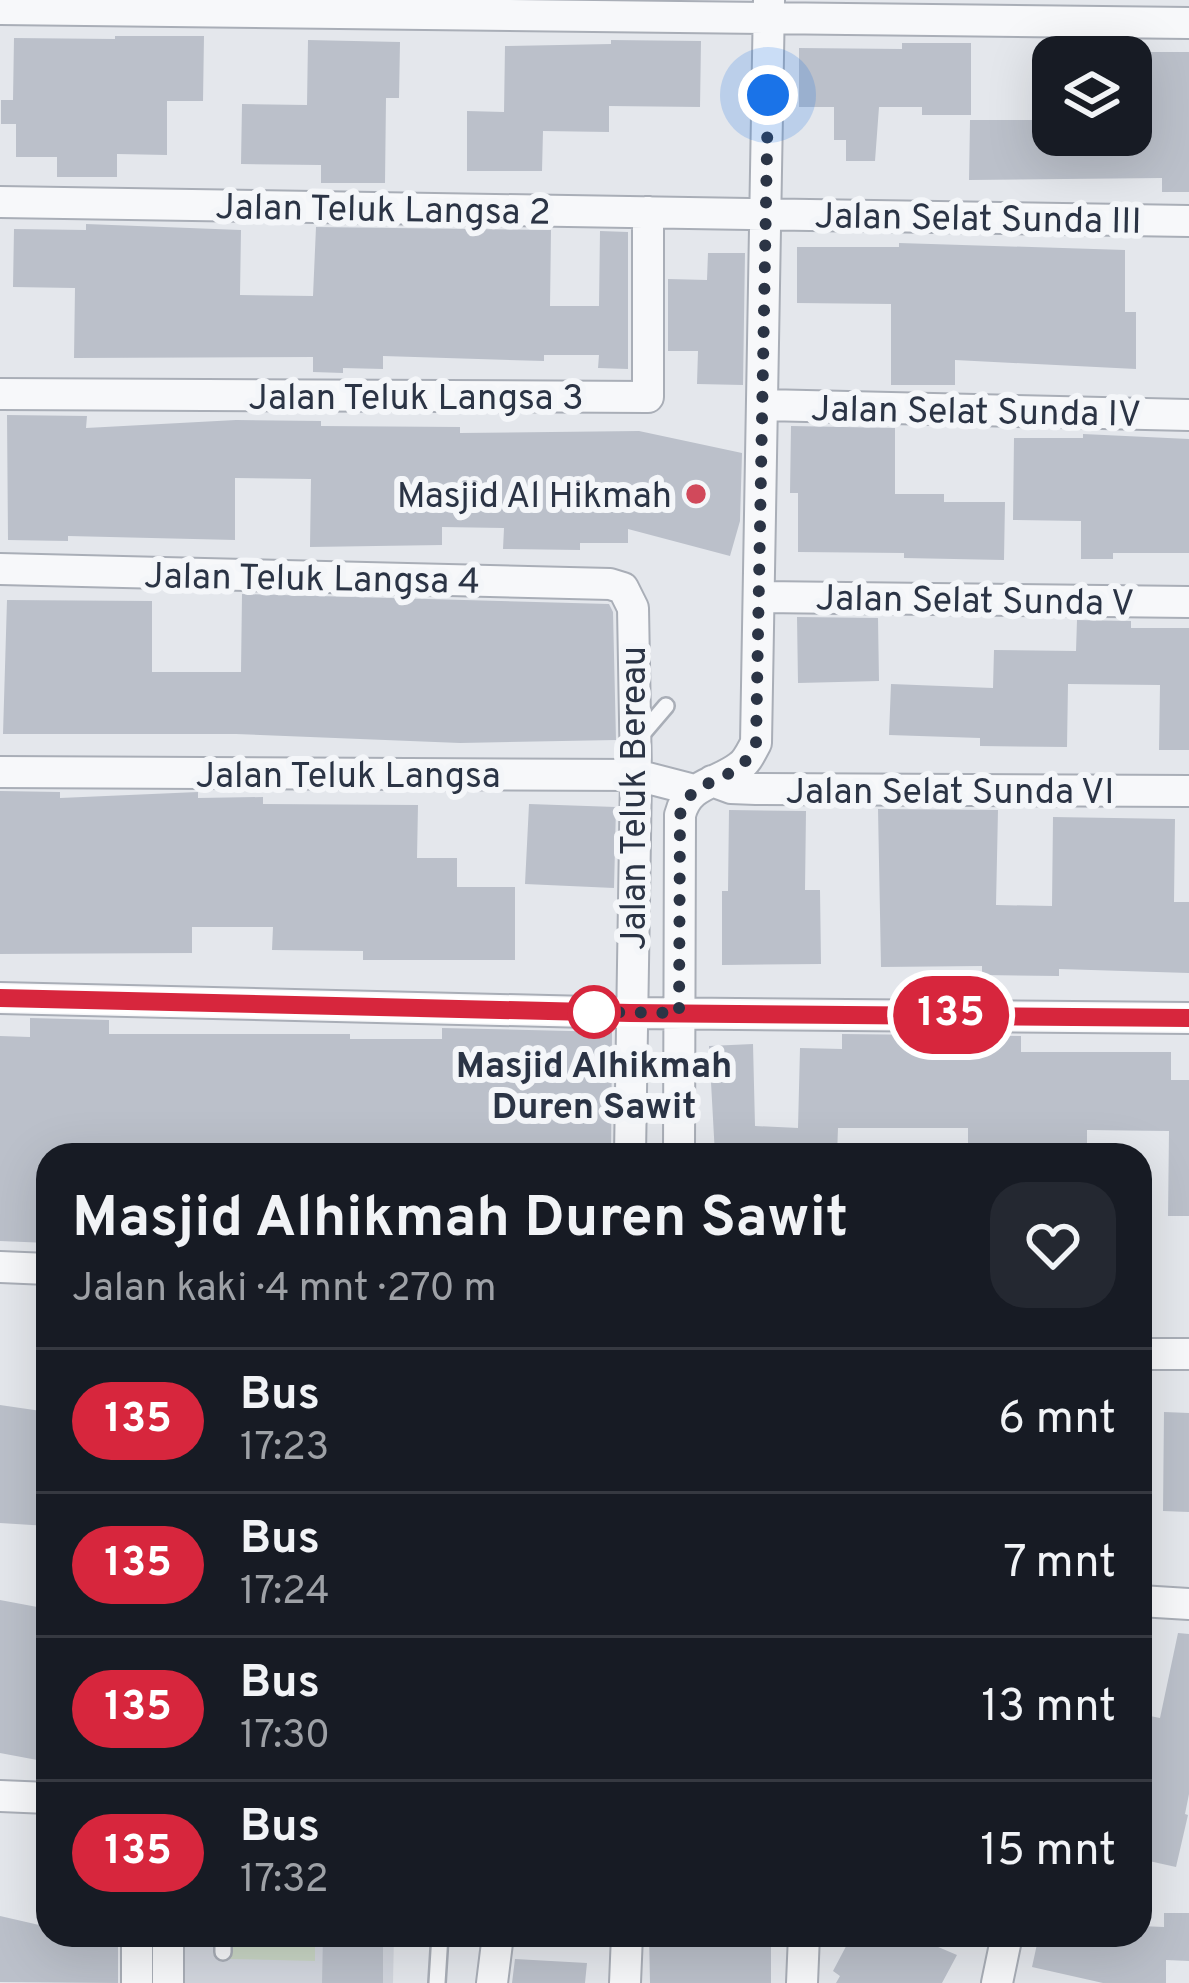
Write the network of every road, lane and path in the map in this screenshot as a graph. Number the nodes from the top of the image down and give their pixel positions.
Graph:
1 (769, 8) edge
2 (0, 9) edge
3 (1189, 22) edge
4 (0, 202) edge
5 (649, 212) junction
6 (767, 214) junction
7 (1189, 221) edge
8 (0, 394) edge
9 (764, 405) junction
10 (1189, 415) edge
11 (0, 569) edge
12 (623, 588) joint
13 (761, 597) junction
14 (1189, 602) edge
15 (666, 706) dead end
16 (635, 742) junction
17 (0, 772) edge
18 (636, 775) junction
19 (703, 786) junction
20 (1189, 791) edge
21 (0, 998) edge
22 (630, 1013) junction
23 (679, 1013) junction
24 (1189, 1018) edge
25 (631, 1143) edge
26 (680, 1143) edge
27 (0, 1267) edge
28 (36, 1268) edge
29 (1152, 1354) edge
30 (1189, 1354) edge
31 (1152, 1602) edge
32 (1189, 1604) edge
33 (0, 1796) edge
34 (36, 1798) edge
35 (137, 1947) edge
36 (168, 1947) edge
37 (439, 1947) edge
38 (496, 1947) edge
39 (626, 1947) edge
40 (1004, 1947) edge
41 (137, 1983) edge
42 (168, 1983) edge
43 (437, 1983) edge
44 (492, 1983) edge
45 (625, 1983) edge
46 (997, 1983) edge

1 - 2 street
1 - 3 street
1 - 6 street
4 - 5 street, Jalan Teluk Langsa 2
5 - 6 street, Jalan Teluk Langsa 2
5 - 8 street, Jalan Teluk Langsa 3
6 - 7 street, Jalan Selat Sunda III
6 - 9 street
9 - 10 street, Jalan Selat Sunda IV
9 - 13 street
11 - 12 street, Jalan Teluk Langsa 4
12 - 16 street, Jalan Teluk Bereau
13 - 14 street, Jalan Selat Sunda V
13 - 19 street
15 - 16 lane
16 - 18 street, Jalan Teluk Bereau
17 - 18 street, Jalan Teluk Langsa
18 - 19 street, Jalan Teluk Langsa
18 - 22 street, Jalan Teluk Bereau
19 - 20 street, Jalan Selat Sunda VI
19 - 23 street
21 - 22 street
22 - 23 street
22 - 25 street, Jalan Teluk Bereau
23 - 24 street
23 - 26 street
27 - 28 street
29 - 30 street
31 - 32 street
33 - 34 street
35 - 41 street
36 - 42 street
37 - 43 lane
38 - 44 street
39 - 45 street
40 - 46 street

